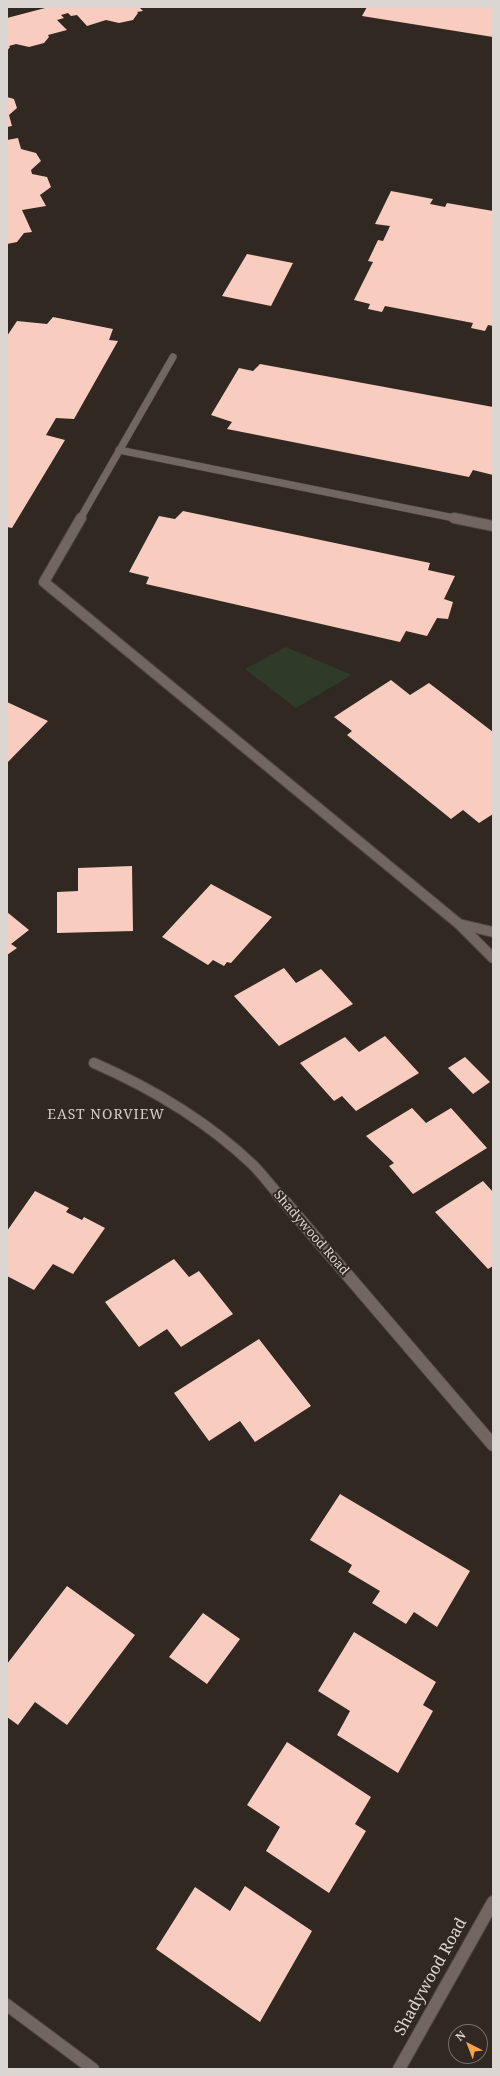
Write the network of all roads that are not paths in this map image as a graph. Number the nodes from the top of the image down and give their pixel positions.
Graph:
1 (173, 357) dead end
2 (119, 450) junction
3 (493, 526) edge
4 (459, 924) junction
5 (493, 932) edge
6 (493, 958) edge
7 (94, 1063) dead end
8 (493, 1445) edge
9 (493, 1902) edge
10 (7, 2005) edge
11 (93, 2069) edge
12 (399, 2069) edge

1 - 2 street
2 - 3 street
2 - 4 street
4 - 5 street
4 - 6 street
7 - 8 street, Shadywood Road
9 - 12 street, Shadywood Road
10 - 11 street

